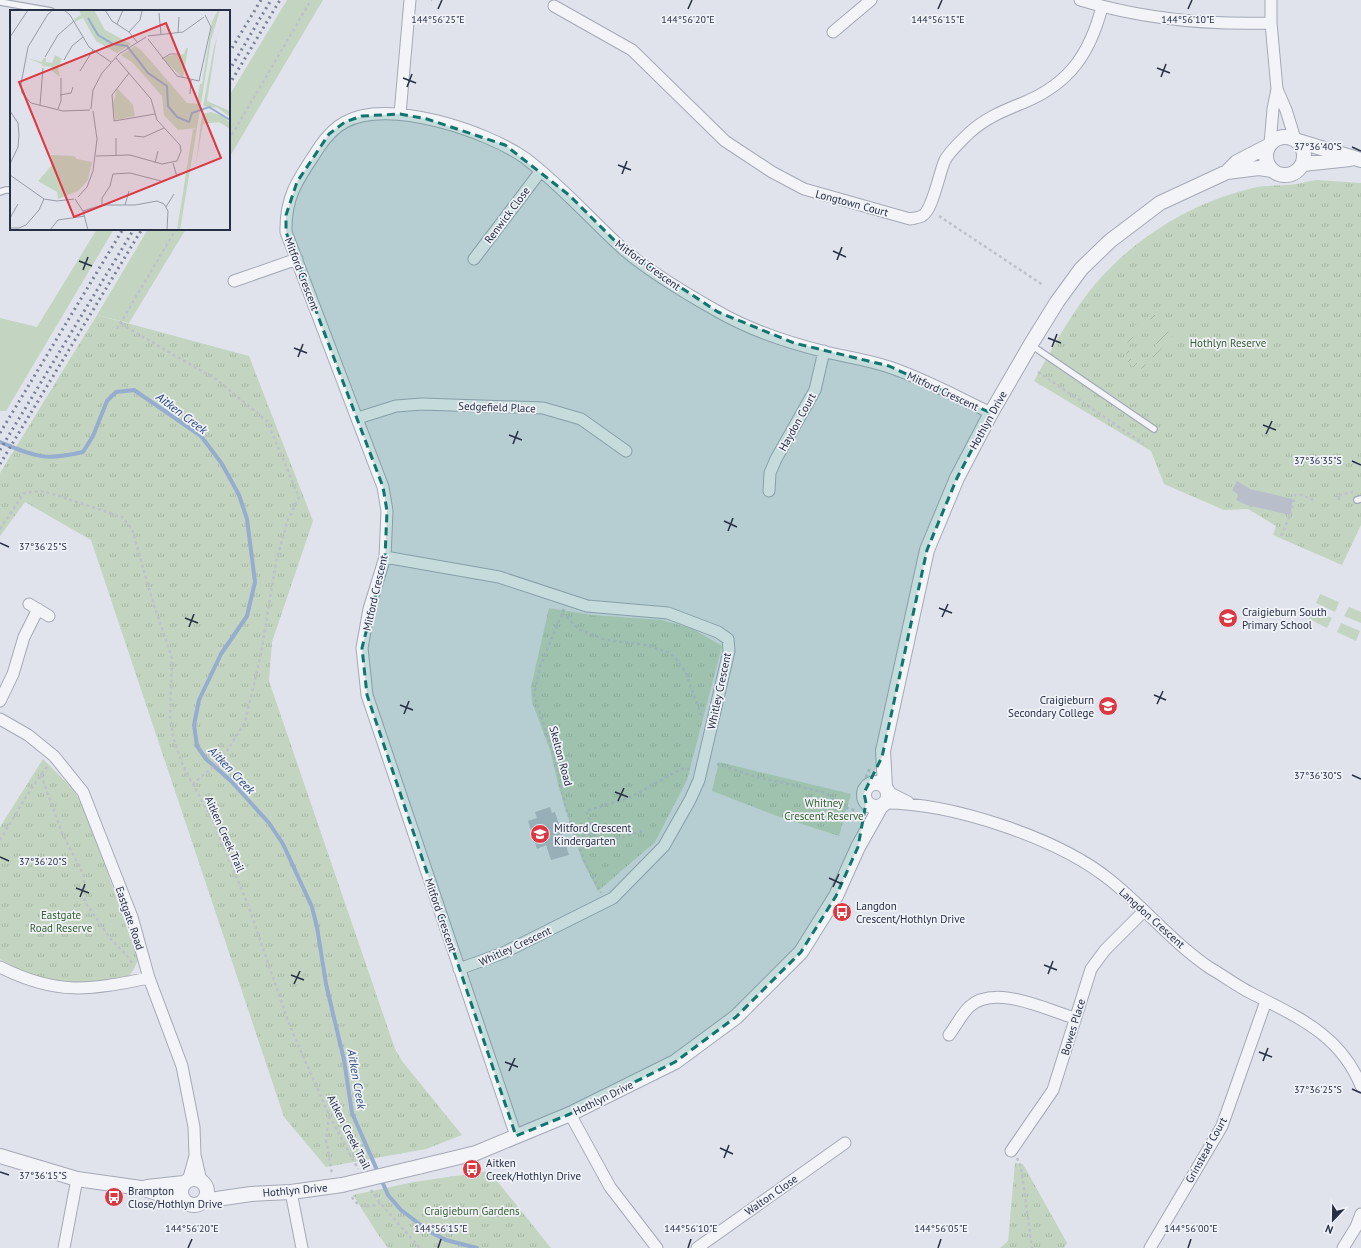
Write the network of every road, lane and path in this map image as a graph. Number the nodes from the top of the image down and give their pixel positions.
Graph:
1 (311, 0) edge
2 (410, 0) edge
3 (871, 0) edge
4 (1080, 0) edge
5 (1271, 0) edge
6 (0, 2) edge
7 (554, 6) dead end
8 (1102, 7) junction
9 (45, 10) edge
10 (1270, 23) junction
11 (833, 32) dead end
12 (1277, 89) junction
13 (400, 114) junction
14 (230, 138) edge
15 (1297, 140) junction
16 (1269, 145) junction
17 (1358, 159) edge
18 (1303, 164) junction
19 (1272, 170) junction
20 (540, 172) junction
21 (1228, 172) junction
22 (10, 190) edge
23 (0, 192) edge
24 (940, 216) dead end
25 (175, 230) edge
26 (474, 258) dead end
27 (297, 259) junction
28 (234, 281) dead end
29 (1043, 285) dead end
30 (121, 324) junction
31 (117, 330) dead end
32 (1031, 344) junction
33 (824, 351) junction
34 (1038, 372) dead end
35 (991, 413) junction
36 (358, 418) junction
37 (1154, 429) dead end
38 (1144, 444) dead end
39 (626, 452) dead end
40 (1360, 491) dead end
41 (769, 492) dead end
42 (1339, 500) dead end
43 (1316, 501) dead end
44 (0, 529) edge
45 (1281, 536) dead end
46 (385, 557) junction
47 (49, 616) dead end
48 (0, 701) edge
49 (0, 719) edge
50 (702, 721) dead end
51 (54, 756) junction
52 (882, 757) junction
53 (693, 762) dead end
54 (717, 764) dead end
55 (41, 775) junction
56 (193, 784) junction
57 (869, 784) junction
58 (885, 797) junction
59 (862, 806) junction
60 (642, 831) dead end
61 (594, 832) junction
62 (576, 838) junction
63 (0, 840) edge
64 (565, 842) dead end
65 (858, 847) junction
66 (606, 902) junction
67 (1144, 911) junction
68 (132, 964) dead end
69 (0, 967) edge
70 (460, 969) junction
71 (149, 978) junction
72 (1266, 1001) junction
73 (1075, 1018) junction
74 (949, 1035) dead end
75 (1361, 1086) edge
76 (570, 1114) junction
77 (329, 1115) junction
78 (516, 1136) junction
79 (845, 1143) dead end
80 (1011, 1151) joint
81 (0, 1156) edge
82 (358, 1170) dead end
83 (332, 1174) dead end
84 (77, 1179) junction
85 (194, 1182) junction
86 (367, 1184) dead end
87 (141, 1188) junction
88 (291, 1192) junction
89 (251, 1194) junction
90 (352, 1197) dead end
91 (203, 1201) junction
92 (185, 1202) junction
93 (380, 1203) junction
94 (1361, 1214) edge
95 (64, 1248) edge
96 (302, 1248) edge
97 (420, 1248) edge
98 (657, 1248) edge
99 (697, 1248) edge
100 (1032, 1248) edge
101 (1150, 1248) edge
102 (1343, 1248) edge

1 - 14 path
2 - 13 street
3 - 11 street
4 - 8 street
5 - 10 street
6 - 9 lane
7 - 8 street, Longtown Court
8 - 10 street
10 - 12 street
12 - 15 street
12 - 16 street
13 - 20 street, Mitford Crescent
13 - 27 street, Mitford Crescent
15 - 16 street
15 - 17 street
15 - 18 street
16 - 19 street
16 - 21 street, Hothlyn Drive
17 - 18 street
18 - 19 street
19 - 21 street, Hothlyn Drive
20 - 26 street, Renwick Close
20 - 33 street, Mitford Crescent
21 - 32 street, Hothlyn Drive
22 - 23 lane
24 - 29 path
25 - 30 path
27 - 28 street
27 - 36 street, Mitford Crescent
30 - 31 path
30 - 56 path
32 - 35 street, Hothlyn Drive
32 - 37 lane
33 - 35 street, Mitford Crescent
33 - 41 street, Haydon Court
34 - 38 path
35 - 52 street, Hothlyn Drive
36 - 39 street, Sedgefield Place
36 - 46 street, Mitford Crescent
40 - 42 path
43 - 45 path
44 - 56 path, Aitken Creek Trail
46 - 66 street, Whitley Crescent
46 - 70 street, Mitford Crescent
47 - 48 street
49 - 51 street, Eastgate Road
50 - 62 path, Skelton Road
51 - 55 path
51 - 71 street, Eastgate Road
52 - 57 street, Hothlyn Drive
52 - 58 street, Hothlyn Drive
53 - 61 path
54 - 59 path
55 - 63 path
55 - 68 path
56 - 77 path, Aitken Creek Trail
57 - 58 street
57 - 59 street, Hothlyn Drive
58 - 59 street
58 - 65 street, Hothlyn Drive
58 - 67 street, Langdon Crescent
59 - 65 street, Hothlyn Drive
60 - 61 path
61 - 62 path
62 - 64 path
62 - 66 path, Skelton Road
65 - 76 street, Hothlyn Drive
66 - 70 street, Whitley Crescent
67 - 72 street, Langdon Crescent
67 - 73 street, Bowes Place
69 - 71 street
70 - 78 street, Mitford Crescent
71 - 85 street, Eastgate Road
72 - 75 street, Langdon Crescent
72 - 101 street, Grinstead Court
73 - 74 street
73 - 80 street, Bowes Place
76 - 78 street, Hothlyn Drive
76 - 98 street
77 - 82 path, Aitken Creek Trail
77 - 83 path
78 - 88 street, Hothlyn Drive, bridge
79 - 99 street, Walton Close
80 - 100 path
81 - 84 street, Hothlyn Drive
84 - 87 street, Hothlyn Drive
84 - 95 street
85 - 87 street, Hothlyn Drive
85 - 89 street, Hothlyn Drive
85 - 91 street
85 - 92 street
86 - 93 path, Aitken Creek Trail
87 - 92 street, Hothlyn Drive
88 - 89 street, Hothlyn Drive
88 - 96 street
89 - 91 street, Hothlyn Drive
90 - 93 path
91 - 92 street
93 - 97 path, Aitken Creek Trail
94 - 102 street

